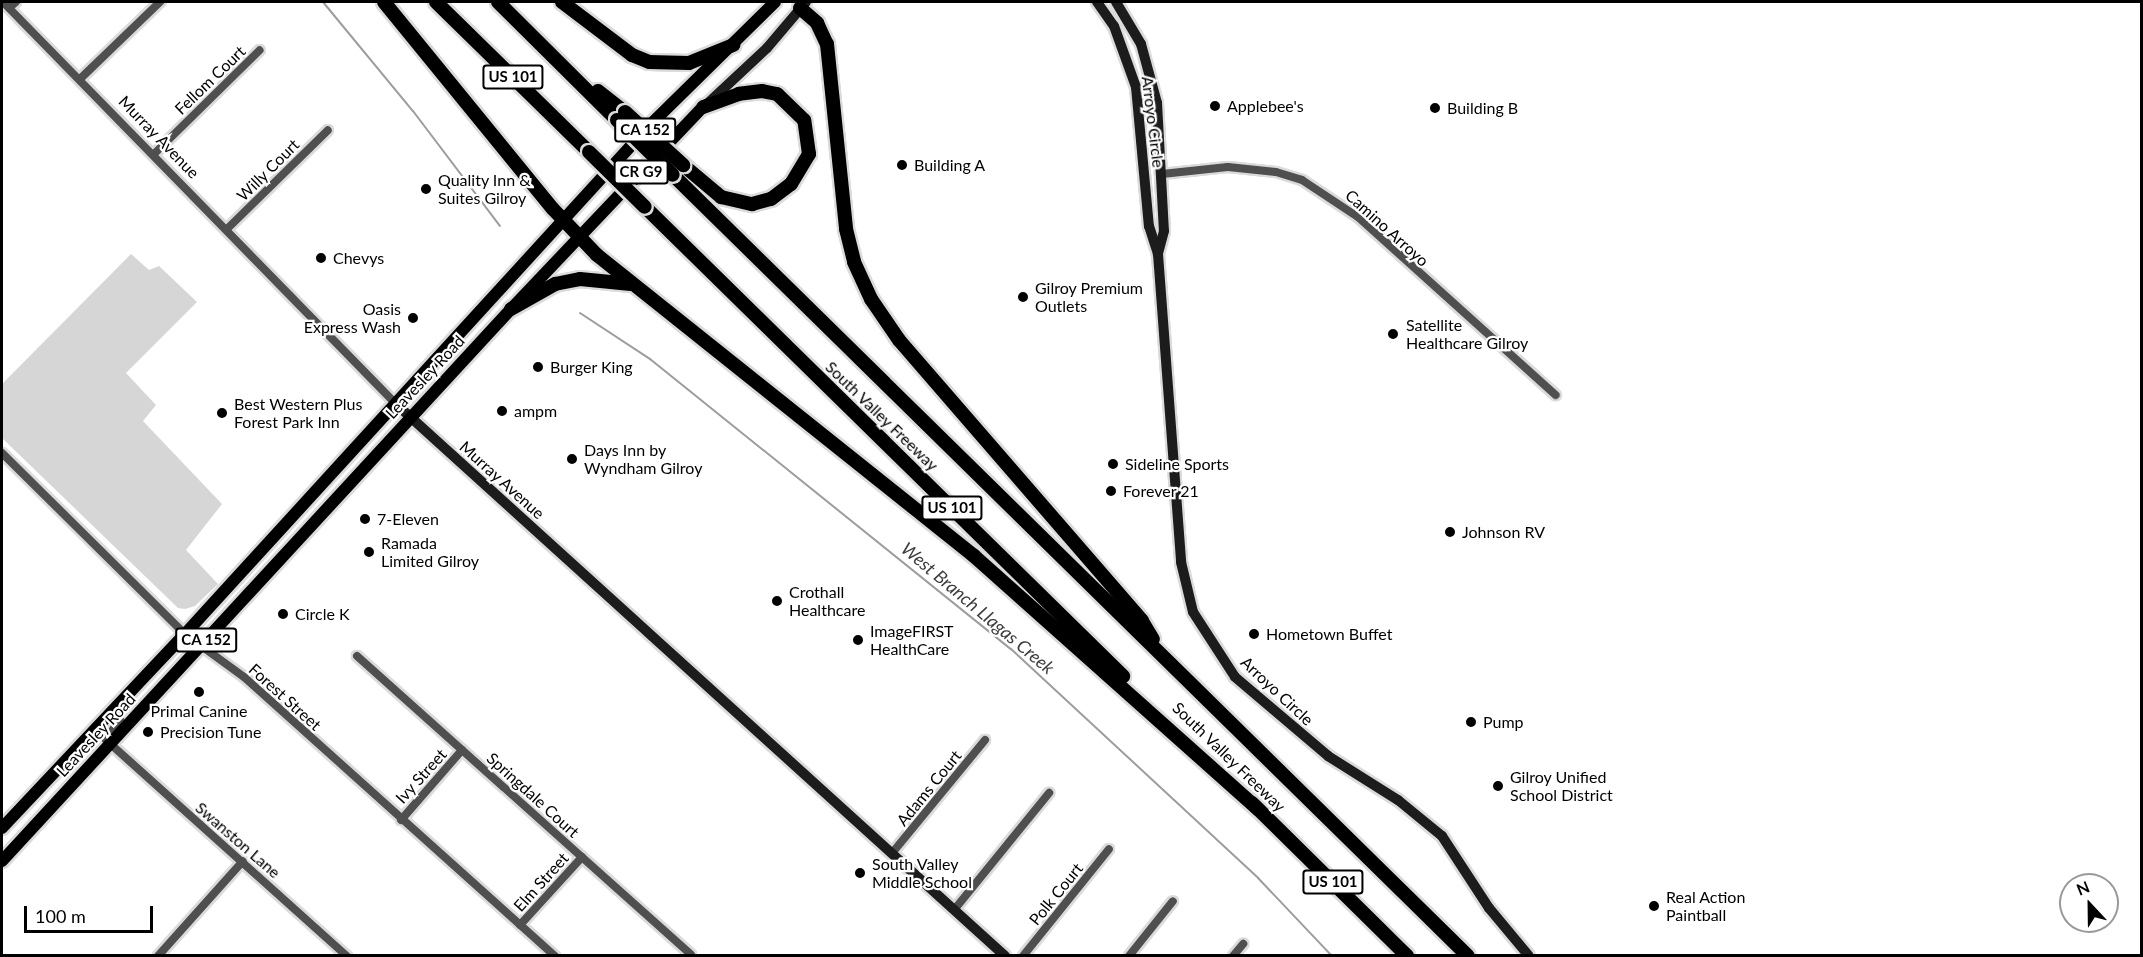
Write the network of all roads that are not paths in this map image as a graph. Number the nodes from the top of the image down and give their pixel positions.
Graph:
1 (3, 2) edge
2 (16, 2) edge
3 (160, 2) edge
4 (384, 2) edge
5 (436, 2) edge
6 (498, 2) edge
7 (562, 2) edge
8 (775, 2) edge
9 (1097, 2) edge
10 (1116, 2) edge
11 (800, 4) edge
12 (9, 8) junction
13 (733, 45) junction
14 (260, 50) dead end
15 (81, 78) junction
16 (704, 107) junction
17 (328, 130) dead end
18 (154, 154) junction
19 (678, 170) junction
20 (1162, 174) junction
21 (563, 220) junction
22 (227, 229) junction
23 (580, 238) junction
24 (1158, 254) junction
25 (636, 285) junction
26 (511, 309) junction
27 (1556, 395) dead end
28 (396, 404) junction
29 (411, 417) junction
30 (2, 453) edge
31 (185, 634) junction
32 (201, 646) junction
33 (357, 656) dead end
34 (1164, 657) junction
35 (120, 703) junction
36 (985, 740) dead end
37 (110, 744) junction
38 (462, 750) junction
39 (1049, 793) dead end
40 (1258, 809) junction
41 (400, 820) junction
42 (2, 828) edge
43 (1109, 849) dead end
44 (892, 852) junction
45 (582, 857) junction
46 (2, 861) edge
47 (243, 861) junction
48 (1173, 901) dead end
49 (954, 909) junction
50 (520, 925) junction
51 (1243, 944) dead end
52 (692, 955) edge
53 (158, 956) edge
54 (347, 956) edge
55 (555, 956) edge
56 (1005, 956) edge
57 (1023, 956) edge
58 (1129, 956) edge
59 (1233, 956) edge
60 (1407, 956) edge
61 (1468, 956) edge
62 (1529, 956) edge

1 - 12 street, Murray Avenue
2 - 12 street
3 - 15 street
4 - 21 highway
5 - 40 highway, South Valley Freeway / US 101, bridge
6 - 19 highway, South Valley Freeway / US 101, bridge
7 - 13 highway
8 - 13 main road, Leavesley Road / CA 152
9 - 24 street, Arroyo Circle
10 - 20 street, Arroyo Circle
11 - 16 street, Leavesley Road / CR G9
11 - 34 highway
12 - 15 street, Murray Avenue
13 - 21 main road, Leavesley Road / CA 152
14 - 18 street, Fellom Court
15 - 18 street, Murray Avenue
16 - 19 highway
16 - 23 main road, Leavesley Road / CR G9
17 - 22 street, Willy Court
18 - 22 street, Murray Avenue
19 - 34 highway, South Valley Freeway / US 101
20 - 24 street, Arroyo Circle
20 - 27 street, Camino Arroyo
21 - 23 highway
21 - 28 main road, Leavesley Road / CA 152
22 - 28 street, Murray Avenue
23 - 25 highway
23 - 26 main road, Leavesley Road / CR G9
24 - 62 street, Arroyo Circle
25 - 26 highway, CA 152
25 - 40 highway
26 - 29 main road, Leavesley Road / CA 152
28 - 29 street, Murray Avenue
28 - 31 main road, Leavesley Road / CA 152
29 - 32 main road, Leavesley Road / CA 152
29 - 44 street, Murray Avenue
30 - 31 street, Forest Street
31 - 32 street, Forest Street
31 - 35 main road, Leavesley Road / CA 152
32 - 37 main road, Leavesley Road / CA 152
32 - 41 street, Forest Street
33 - 38 street, Springdale Court
34 - 61 highway, South Valley Freeway / US 101
35 - 37 street
35 - 42 main road, Leavesley Road / CA 152
36 - 44 street, Adams Court
37 - 46 main road, Leavesley Road / CA 152
37 - 47 street, Swanston Lane
38 - 41 street, Ivy Street
38 - 45 street, Springdale Court
39 - 49 street
40 - 60 highway, South Valley Freeway / US 101
41 - 50 street, Forest Street
43 - 57 street, Polk Court
44 - 49 street, Murray Avenue
45 - 50 street, Elm Street
45 - 52 street, Springdale Court
47 - 53 street
47 - 54 street, Swanston Lane
48 - 58 street
49 - 56 street, Murray Avenue
50 - 55 street, Forest Street
51 - 59 street

